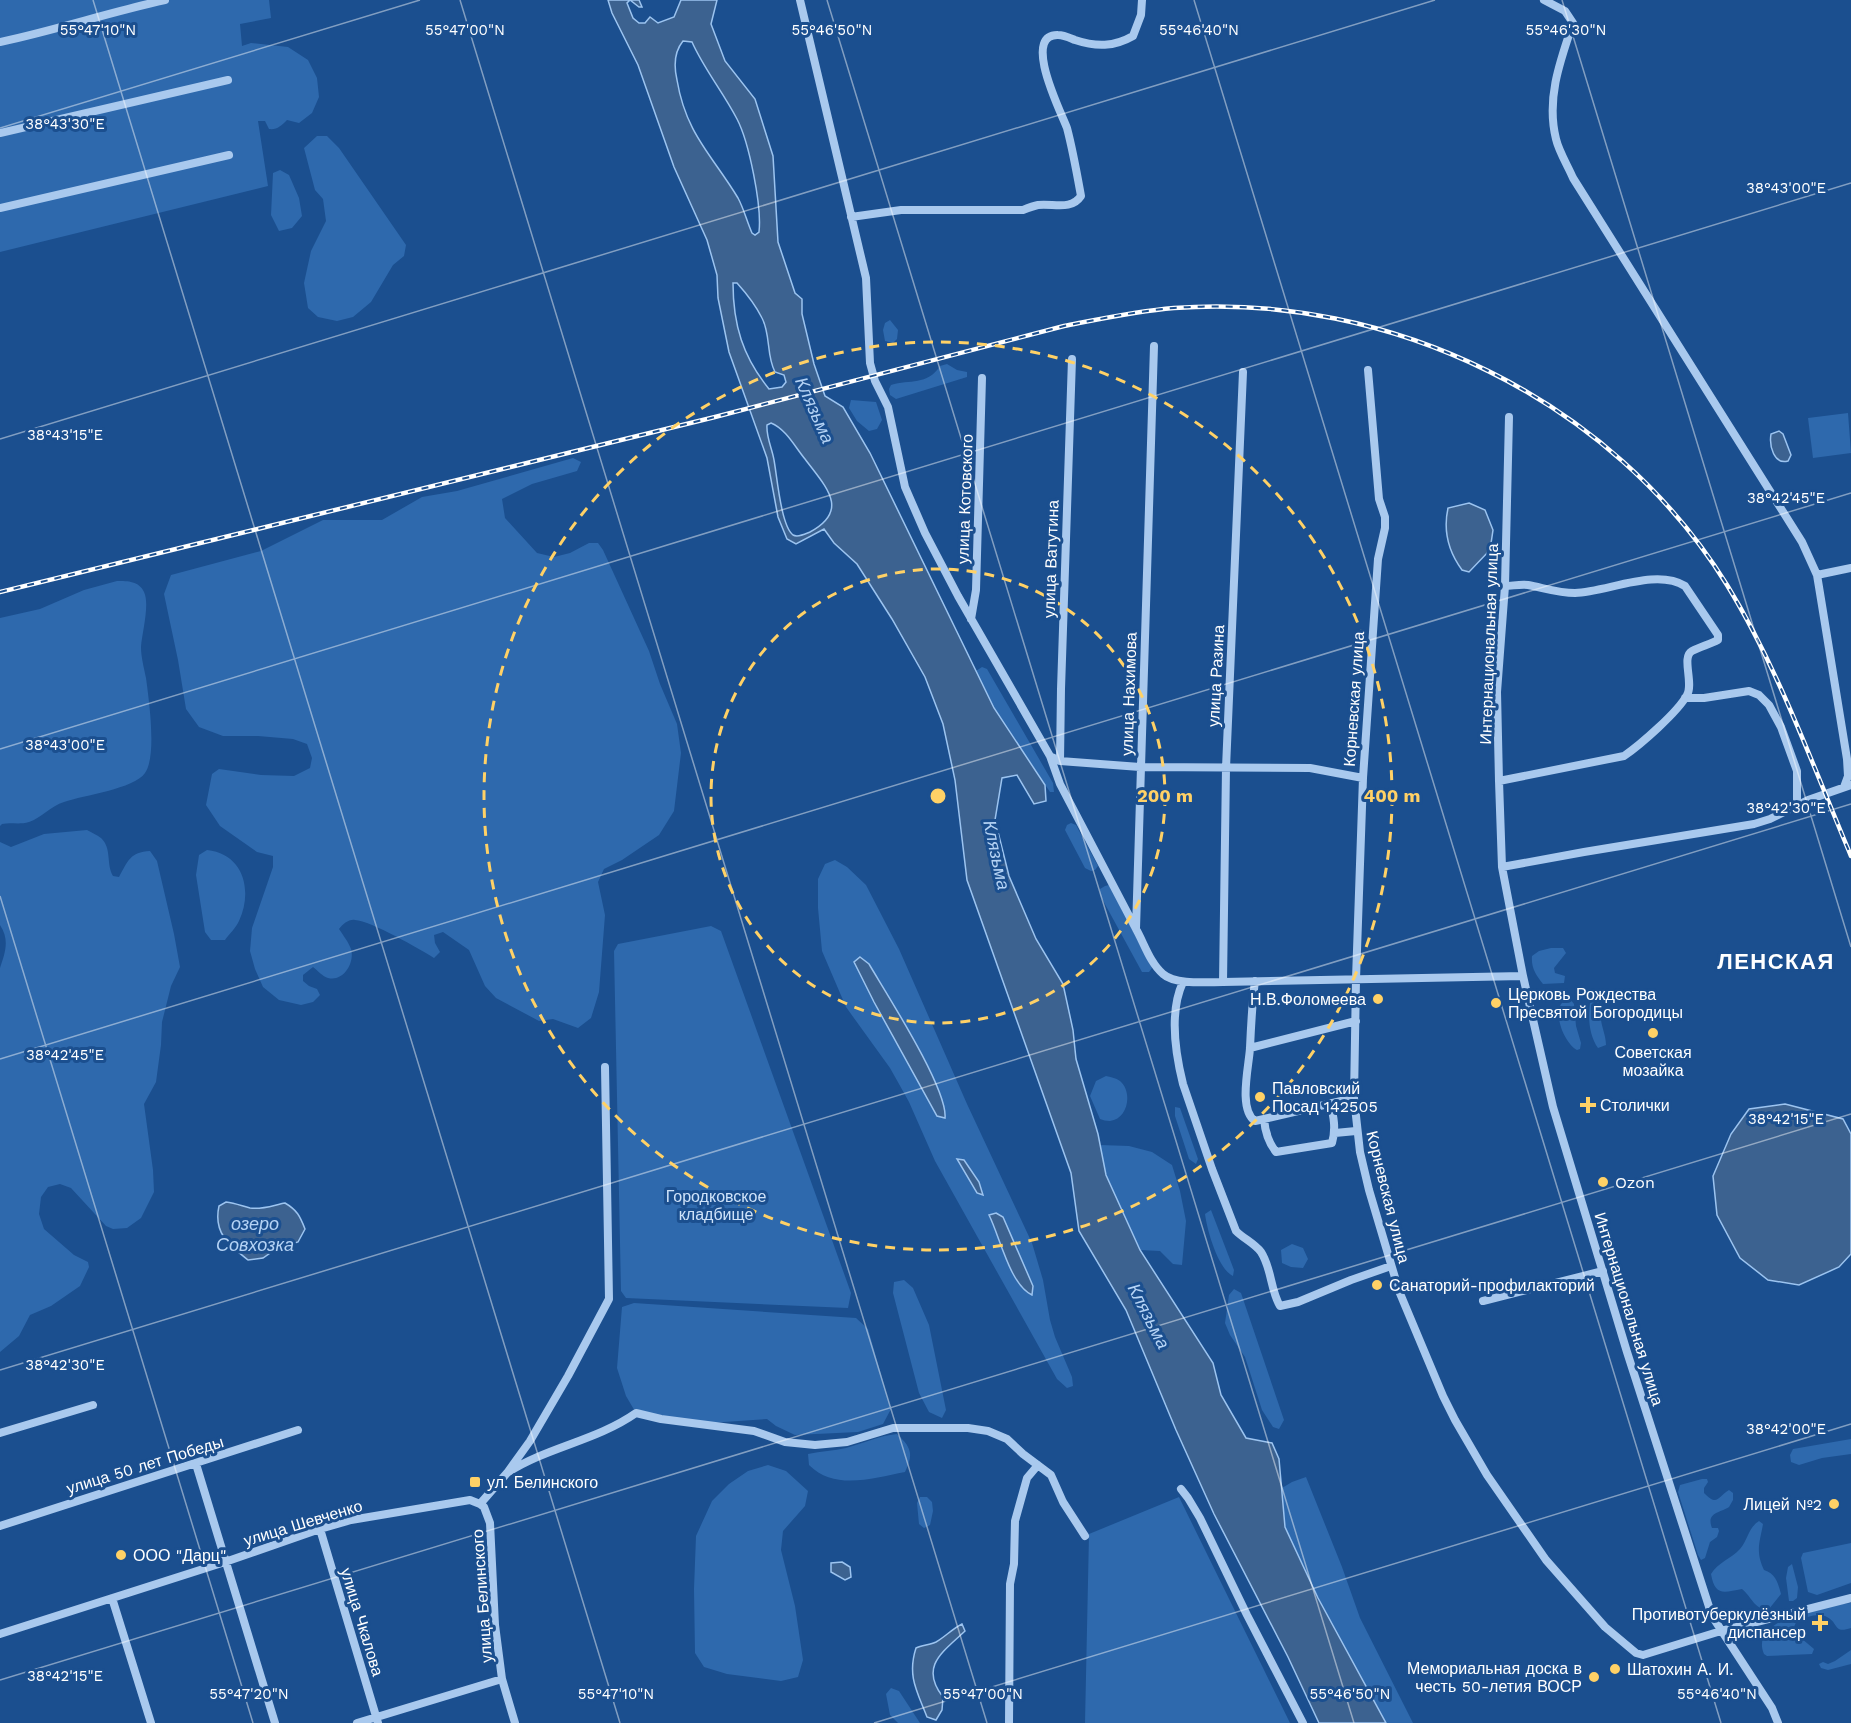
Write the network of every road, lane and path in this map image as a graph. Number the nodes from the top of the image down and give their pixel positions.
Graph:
1 (165, 0) edge
2 (800, 0) edge
3 (1142, 0) edge
4 (1544, 0) edge
5 (0, 42) edge
6 (228, 80) dead end
7 (0, 133) edge
8 (229, 154) dead end
9 (0, 207) edge
10 (851, 217) junction
11 (1154, 346) dead end
12 (1072, 358) dead end
13 (1368, 370) dead end
14 (1243, 372) dead end
15 (982, 378) dead end
16 (1509, 417) dead end
17 (1851, 568) edge
18 (1817, 575) junction
19 (1505, 586) junction
20 (971, 620) junction
21 (1685, 698) junction
22 (1050, 756) junction
23 (1060, 761) junction
24 (1140, 767) junction
25 (1226, 768) junction
26 (1363, 778) junction
27 (1499, 781) junction
28 (1848, 786) edge
29 (1797, 805) junction
30 (1502, 867) junction
31 (1136, 929) junction
32 (1523, 976) junction
33 (1356, 979) junction
34 (1183, 981) junction
35 (1255, 981) junction
36 (1223, 982) junction
37 (1356, 1021) junction
38 (1250, 1048) junction
39 (605, 1067) dead end
40 (1354, 1098) junction
41 (1330, 1103) junction
42 (1264, 1119) junction
43 (1356, 1131) junction
44 (1335, 1133) junction
45 (1391, 1266) junction
46 (1603, 1271) junction
47 (1483, 1301) dead end
48 (93, 1405) dead end
49 (298, 1430) dead end
50 (0, 1433) edge
51 (196, 1464) junction
52 (1038, 1465) junction
53 (507, 1473) junction
54 (1181, 1489) dead end
55 (480, 1504) junction
56 (0, 1526) edge
57 (320, 1529) junction
58 (1084, 1536) dead end
59 (225, 1562) junction
60 (1851, 1598) edge
61 (112, 1599) junction
62 (1722, 1631) junction
63 (0, 1634) edge
64 (502, 1679) junction
65 (378, 1720) edge
66 (151, 1723) edge
67 (275, 1723) edge
68 (357, 1723) edge
69 (515, 1723) edge
70 (1009, 1723) edge
71 (1303, 1723) edge
72 (1778, 1723) edge

1 - 5 street
2 - 10 street
3 - 10 street
4 - 18 street
6 - 7 street
8 - 9 street
10 - 20 street
11 - 24 street, улица Нахимова
12 - 23 street, улица Ватутина
13 - 26 street, Корневская улица
14 - 25 street, улица Разина
15 - 20 street, улица Котовского
16 - 19 street, Интернациональная улица
17 - 18 street
18 - 28 street
19 - 21 street
19 - 27 street, Интернациональная улица
20 - 22 street
21 - 27 street
21 - 29 street
22 - 23 street
22 - 31 street
23 - 24 street
24 - 25 street
24 - 31 street, улица Нахимова
25 - 26 street
25 - 36 street, улица Разина
26 - 33 street, Корневская улица
27 - 30 street, Интернациональная улица
28 - 29 street
29 - 30 street
30 - 32 street, Интернациональная улица
31 - 34 street, улица Нахимова
32 - 33 street
32 - 46 street, Интернациональная улица
33 - 35 street, улица Нахимова
33 - 37 street, Корневская улица
34 - 36 street, улица Нахимова
34 - 45 street
35 - 36 street, улица Нахимова
35 - 38 street
37 - 38 street
37 - 40 street, Корневская улица
38 - 42 street
39 - 53 street
40 - 41 street
40 - 43 street, Корневская улица
41 - 42 street
41 - 44 street
42 - 44 street
43 - 44 street
43 - 45 street, Корневская улица
45 - 62 street, Корневская улица
46 - 47 street
46 - 62 street, Интернациональная улица
48 - 50 street
49 - 51 street, улица 50 лет Победы
51 - 56 street, улица 50 лет Победы
51 - 59 street
52 - 53 street
52 - 58 street
52 - 70 street
53 - 55 street
54 - 71 street
55 - 57 street, улица Шевченко
55 - 64 street, улица Белинского
57 - 59 street, улица Шевченко
57 - 65 street, улица Чкалова
59 - 61 street, улица Шевченко
59 - 67 street
60 - 62 street
61 - 63 street, улица Шевченко
61 - 66 street
62 - 72 street, Интернациональная улица
64 - 65 street
64 - 69 street, улица Белинского
65 - 68 street

